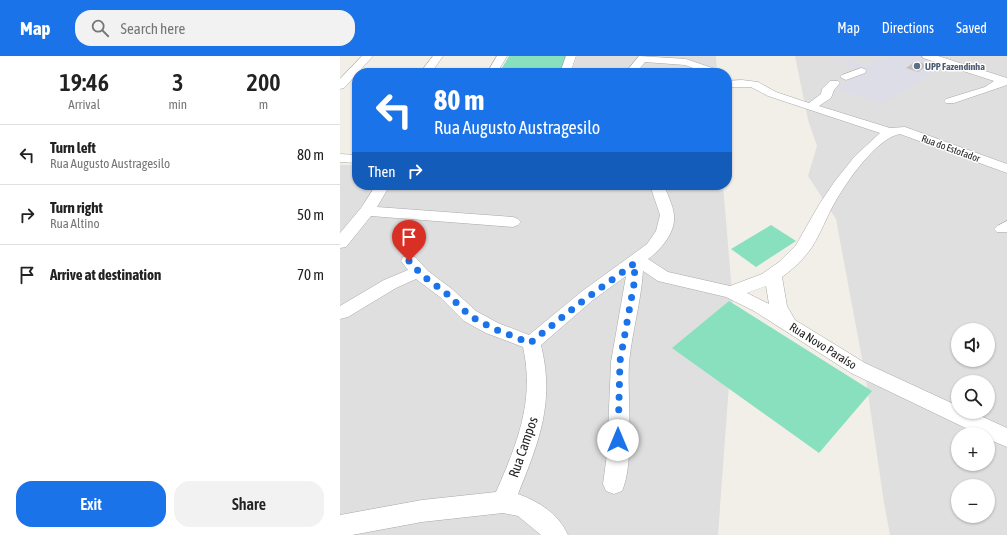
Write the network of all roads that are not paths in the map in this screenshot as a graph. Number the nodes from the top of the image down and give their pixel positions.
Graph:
1 (368, 56) edge
2 (438, 56) edge
3 (502, 56) edge
4 (571, 56) edge
5 (927, 56) edge
6 (644, 57) edge
7 (357, 68) edge
8 (429, 68) edge
9 (495, 68) edge
10 (567, 68) edge
11 (634, 68) edge
12 (703, 68) edge
13 (861, 71) dead end
14 (352, 73) edge
15 (1005, 81) edge
16 (732, 82) edge
17 (340, 86) edge
18 (950, 101) dead end
19 (810, 107) junction
20 (891, 131) junction
21 (340, 158) edge
22 (352, 159) edge
23 (1007, 169) edge
24 (380, 190) edge
25 (659, 190) edge
26 (367, 211) junction
27 (513, 222) dead end
28 (340, 243) edge
29 (637, 261) junction
30 (774, 275) junction
31 (731, 292) junction
32 (342, 313) dead end
33 (787, 323) junction
34 (530, 343) junction
35 (1007, 438) edge
36 (614, 484) dead end
37 (503, 502) junction
38 (340, 526) edge
39 (556, 535) edge

1 - 7 street
2 - 8 street
3 - 9 street
4 - 10 street
5 - 15 street
6 - 11 street
6 - 12 street
13 - 19 street
14 - 17 street
15 - 18 street
16 - 19 street, Rua do Estofador
19 - 20 street, Rua do Estofador
20 - 23 street, Rua do Estofador
20 - 30 street
21 - 22 street
24 - 26 street
25 - 29 street
26 - 27 street
26 - 28 street
29 - 31 street, Rua Novo Paraíso
29 - 34 street
29 - 36 street
30 - 31 street
30 - 33 street
31 - 33 street, Rua Novo Paraíso
32 - 34 street
33 - 35 street, Rua Novo Paraíso
34 - 37 street, Rua Campos
37 - 38 street
37 - 39 street

